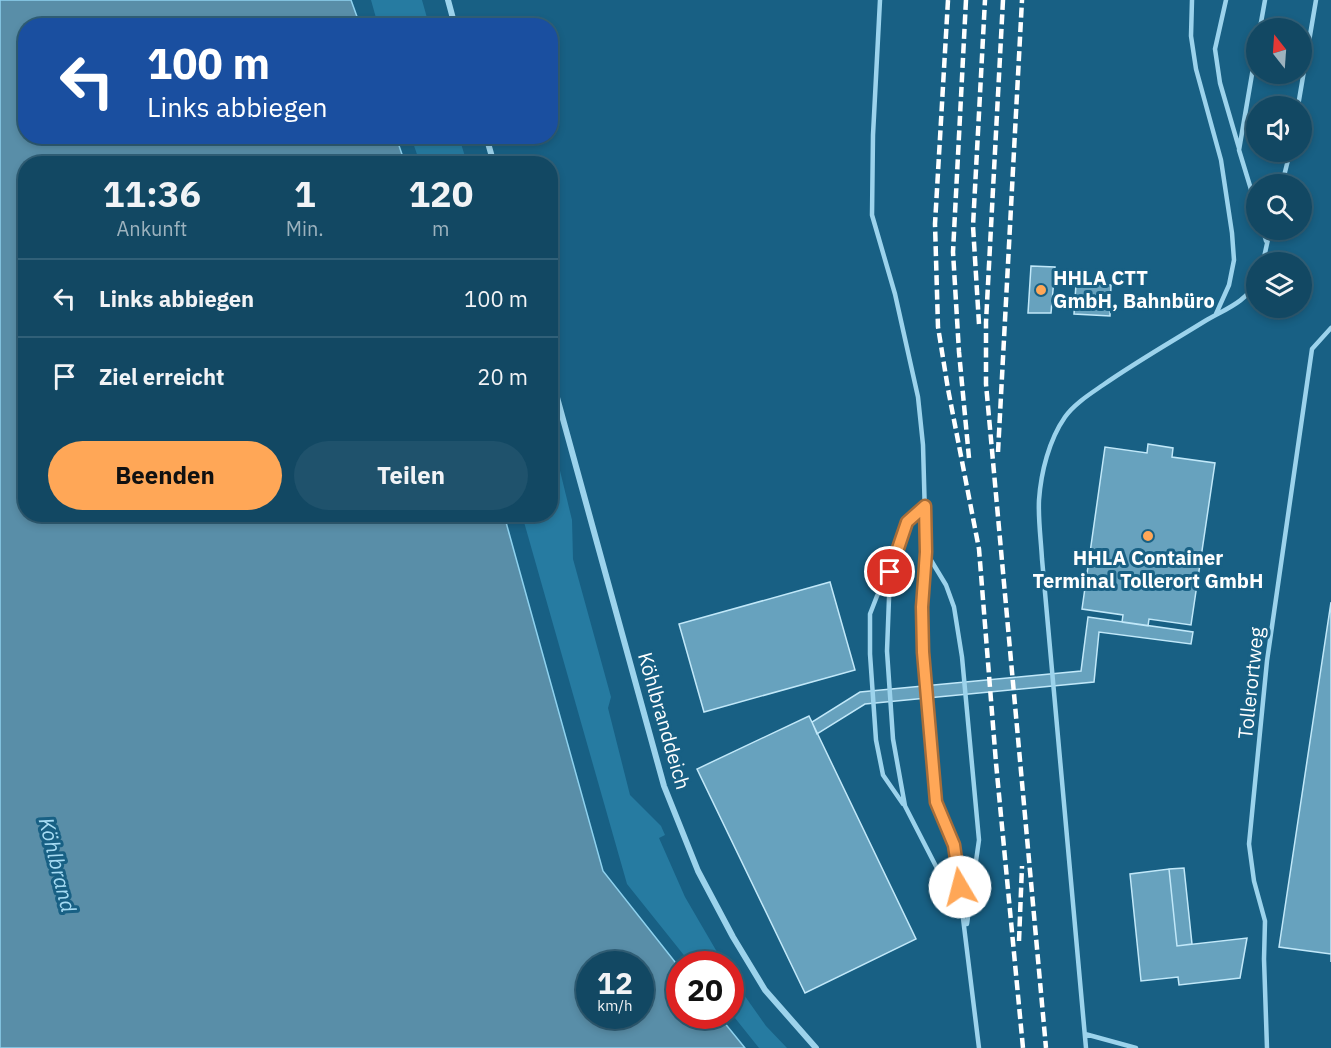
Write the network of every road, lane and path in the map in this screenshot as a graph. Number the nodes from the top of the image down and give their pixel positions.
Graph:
1 (448, 0) edge
2 (880, 0) edge
3 (1192, 0) edge
4 (1226, 0) edge
5 (1265, 0) edge
6 (1316, 0) edge
7 (453, 18) edge
8 (1262, 18) edge
9 (1250, 84) edge
10 (1300, 96) edge
11 (1239, 150) junction
12 (1246, 174) edge
13 (1266, 240) edge
14 (1268, 240) edge
15 (1267, 243) junction
16 (1265, 252) edge
17 (1246, 296) edge
18 (1216, 314) junction
19 (1331, 328) edge
20 (558, 401) edge
21 (925, 506) junction
22 (926, 552) junction
23 (890, 572) junction
24 (905, 806) junction
25 (966, 929) junction
26 (1085, 1034) junction
27 (816, 1048) edge
28 (979, 1048) edge
29 (1086, 1048) edge
30 (1136, 1048) edge
31 (1268, 1048) edge

1 - 7 street
2 - 21 lane
3 - 18 lane
4 - 11 lane
5 - 8 lane
6 - 10 lane
9 - 11 lane
11 - 12 lane
13 - 15 lane
14 - 15 lane
15 - 16 lane
17 - 18 lane
18 - 26 lane
19 - 31 lane, Tollerortweg
20 - 27 street, Köhlbranddeich
21 - 22 lane
21 - 23 lane
22 - 25 lane
22 - 25 lane
23 - 24 lane
23 - 24 lane
24 - 25 lane
25 - 28 lane
26 - 29 lane
26 - 30 lane

